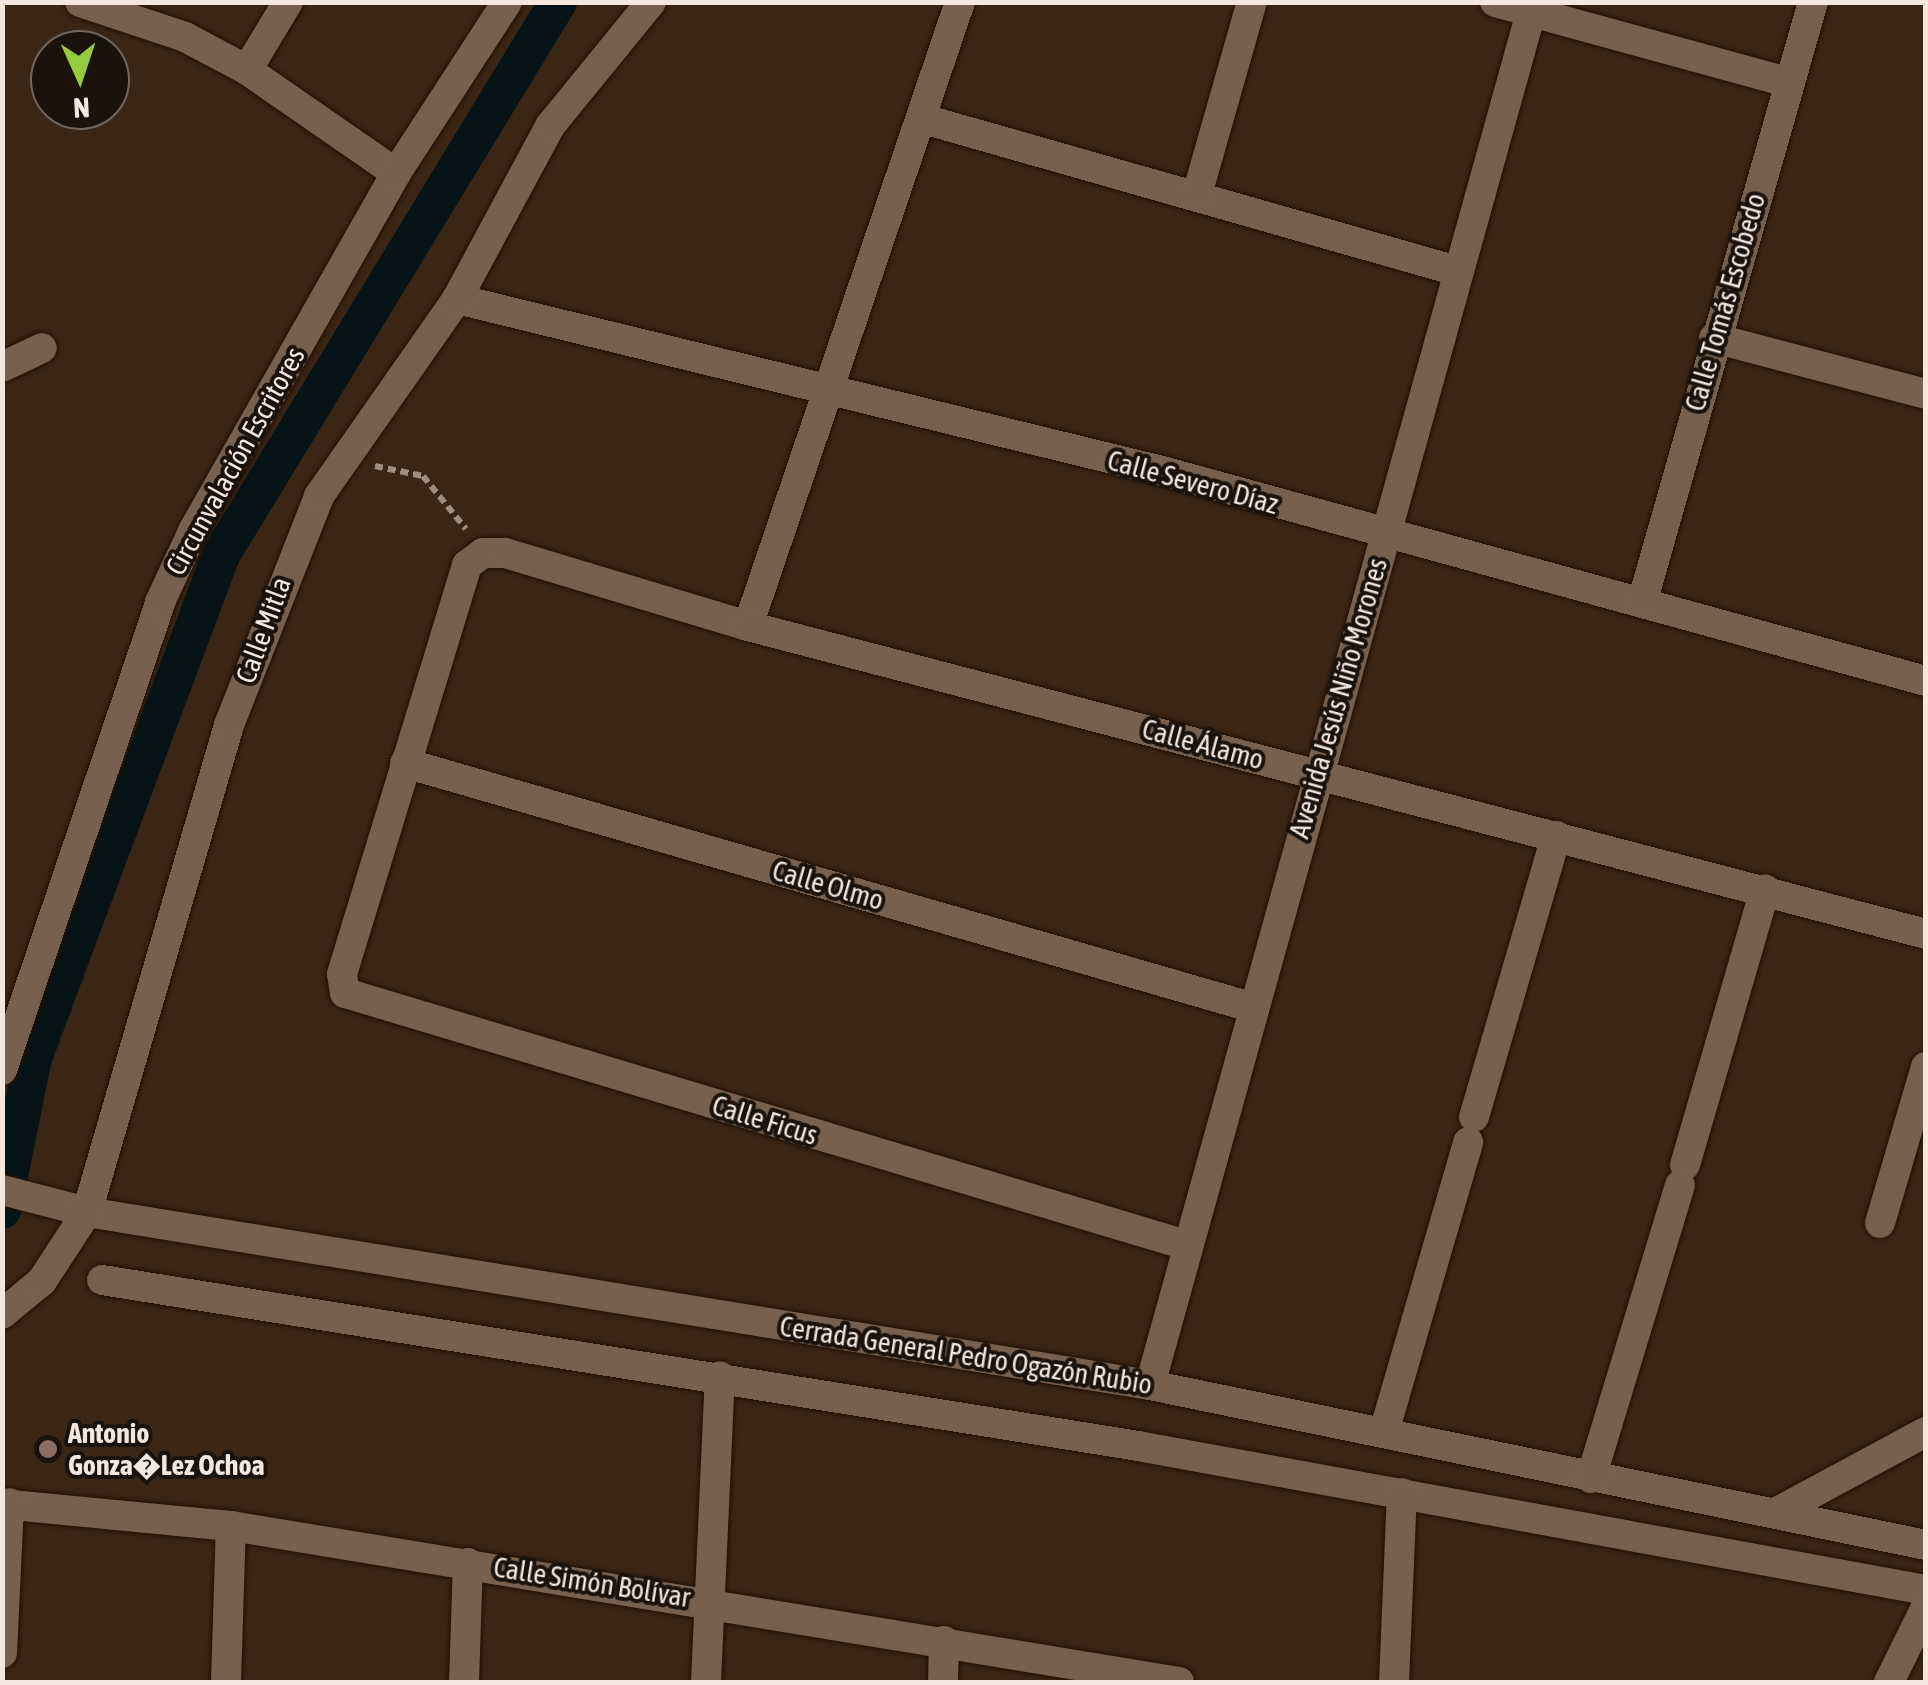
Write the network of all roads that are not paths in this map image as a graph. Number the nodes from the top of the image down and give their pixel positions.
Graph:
1 (80, 2) edge
2 (288, 2) edge
3 (507, 2) edge
4 (651, 2) edge
5 (960, 2) edge
6 (1252, 2) edge
7 (1495, 2) edge
8 (1813, 2) edge
9 (1531, 12) junction
10 (247, 70) junction
11 (1788, 82) junction
12 (928, 120) junction
13 (396, 173) junction
14 (1198, 192) junction
15 (1457, 270) junction
16 (457, 299) junction
17 (1714, 338) junction
18 (42, 348) dead end
19 (2, 367) edge
20 (834, 391) junction
21 (1926, 394) edge
22 (1384, 536) junction
23 (1642, 603) junction
24 (748, 626) junction
25 (1926, 681) edge
26 (405, 763) junction
27 (1317, 774) junction
28 (1556, 836) junction
29 (1765, 889) junction
30 (1926, 934) edge
31 (1252, 1006) junction
32 (1926, 1067) edge
33 (2, 1070) edge
34 (2, 1190) edge
35 (87, 1212) junction
36 (1880, 1223) dead end
37 (1186, 1245) junction
38 (102, 1280) dead end
39 (2, 1314) edge
40 (720, 1376) junction
41 (1150, 1385) junction
42 (1384, 1432) junction
43 (1926, 1432) edge
44 (1590, 1478) junction
45 (1402, 1494) junction
46 (6, 1503) edge
47 (1779, 1511) junction
48 (231, 1526) junction
49 (1926, 1545) edge
50 (468, 1563) junction
51 (1926, 1590) edge
52 (709, 1600) junction
53 (1926, 1607) edge
54 (944, 1641) junction
55 (2, 1653) edge
56 (226, 1682) edge
57 (464, 1682) edge
58 (706, 1682) edge
59 (943, 1682) edge
60 (1172, 1682) edge
61 (1394, 1682) edge
62 (1888, 1682) edge

1 - 10 street
2 - 10 street
3 - 13 street, Circunvalación Escritores
4 - 16 street, Calle Mitla
5 - 12 street
6 - 14 street
7 - 9 street
8 - 11 street, Calle Tomás Escobedo
9 - 11 street
9 - 15 street, Avenida Jesús Niño Morones
10 - 13 street
11 - 17 street, Calle Tomás Escobedo
12 - 14 street
12 - 20 street
13 - 33 street, Circunvalación Escritores
14 - 15 street
15 - 22 street, Avenida Jesús Niño Morones
16 - 20 street, Calle Severo Díaz
16 - 35 street, Calle Mitla
17 - 21 street
17 - 23 street, Calle Tomás Escobedo
18 - 19 street
20 - 22 street, Calle Severo Díaz
20 - 24 street
22 - 23 street, Calle Severo Díaz
22 - 27 street, Avenida Jesús Niño Morones
23 - 25 street, Calle Severo Díaz
24 - 26 street, Calle Álamo
24 - 27 street, Calle Álamo
26 - 31 street, Calle Olmo
26 - 37 street, Calle Ficus
27 - 28 street, Calle Álamo
27 - 31 street, Avenida Jesús Niño Morones
28 - 29 street, Calle Álamo
28 - 42 street
29 - 30 street, Calle Álamo
29 - 44 street
31 - 37 street, Avenida Jesús Niño Morones
32 - 36 street
34 - 35 street, Cerrada General Pedro Ogazón Rubio
35 - 39 street, Calle Mitla
35 - 41 street, Cerrada General Pedro Ogazón Rubio
37 - 41 street, Avenida Jesús Niño Morones
38 - 40 street
40 - 45 street
40 - 52 street
41 - 42 street, Cerrada General Pedro Ogazón Rubio
42 - 44 street, Cerrada General Pedro Ogazón Rubio
43 - 47 street
44 - 47 street, Cerrada General Pedro Ogazón Rubio
45 - 51 street
45 - 61 street
46 - 48 street, Calle Simón Bolívar
46 - 55 street
47 - 49 street, Cerrada General Pedro Ogazón Rubio
48 - 50 street, Calle Simón Bolívar
48 - 56 street
50 - 52 street, Calle Simón Bolívar
50 - 57 street
52 - 54 street, Calle Simón Bolívar
52 - 58 street
53 - 62 street
54 - 59 street
54 - 60 street, Calle Simón Bolívar

